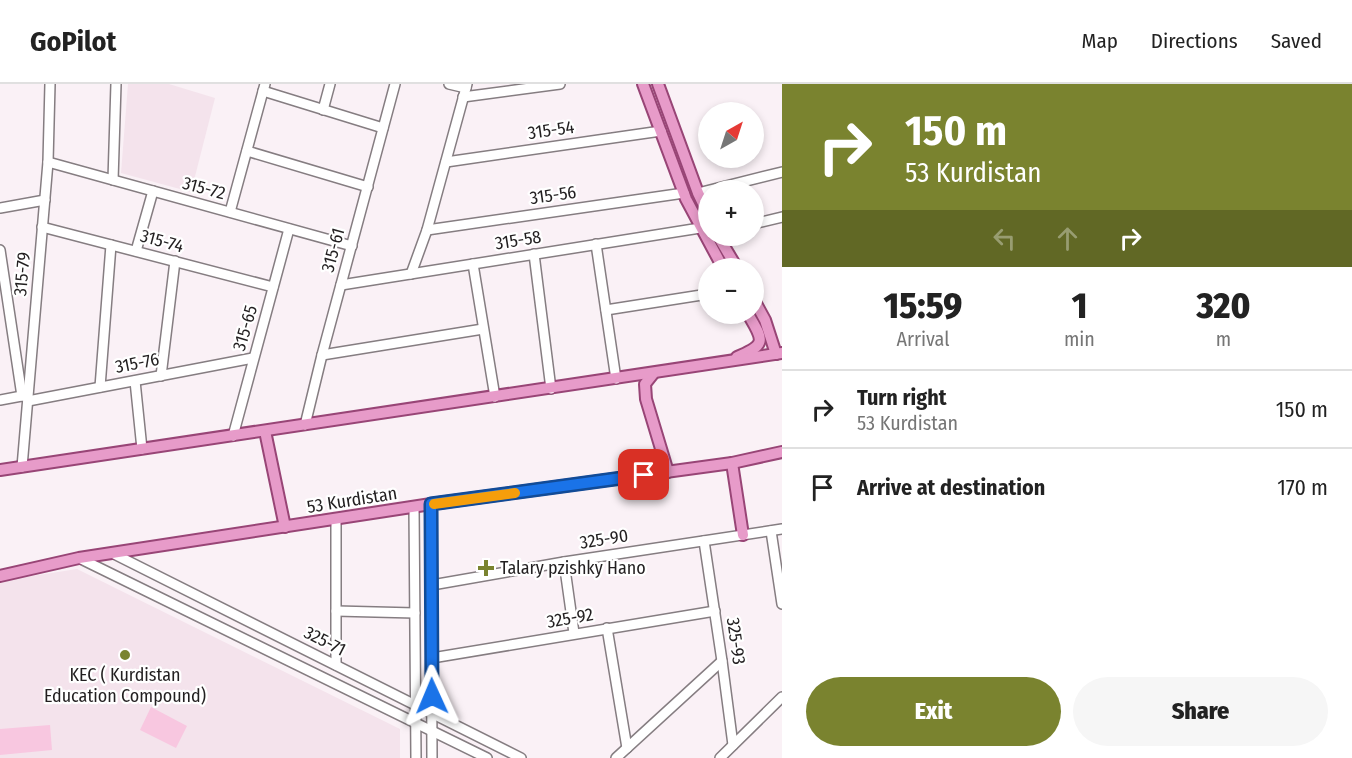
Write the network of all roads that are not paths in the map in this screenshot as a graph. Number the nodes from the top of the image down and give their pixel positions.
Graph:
1 (50, 84) edge
2 (116, 84) edge
3 (330, 84) edge
4 (395, 84) edge
5 (449, 84) edge
6 (560, 84) edge
7 (643, 84) edge
8 (658, 84) edge
9 (264, 88) edge
10 (465, 90) edge
11 (324, 110) junction
12 (383, 128) junction
13 (661, 131) junction
14 (247, 151) junction
15 (48, 162) junction
16 (446, 162) junction
17 (782, 172) edge
18 (113, 180) junction
19 (750, 180) edge
20 (368, 187) junction
21 (153, 191) junction
22 (684, 193) junction
23 (698, 193) edge
24 (45, 200) junction
25 (0, 208) edge
26 (230, 212) junction
27 (782, 217) edge
28 (764, 221) edge
29 (698, 224) edge
30 (42, 227) junction
31 (698, 228) edge
32 (290, 229) junction
33 (427, 230) junction
34 (596, 244) junction
35 (111, 245) junction
36 (352, 246) junction
37 (0, 250) edge
38 (136, 251) junction
39 (534, 254) junction
40 (175, 261) junction
41 (473, 264) junction
42 (411, 274) junction
43 (341, 285) junction
44 (273, 287) junction
45 (698, 296) edge
46 (606, 310) junction
47 (765, 320) edge
48 (754, 324) joint
49 (761, 324) edge
50 (483, 329) junction
51 (779, 354) edge
52 (322, 355) junction
53 (253, 358) junction
54 (729, 362) junction
55 (653, 374) junction
56 (161, 376) junction
57 (616, 379) junction
58 (135, 381) junction
59 (100, 387) junction
60 (551, 389) junction
61 (26, 397) junction
62 (495, 397) junction
63 (0, 400) edge
64 (305, 425) junction
65 (265, 431) junction
66 (233, 436) junction
67 (142, 449) junction
68 (782, 452) edge
69 (732, 462) junction
70 (22, 467) junction
71 (0, 470) edge
72 (668, 472) junction
73 (431, 504) junction
74 (414, 507) junction
75 (336, 519) junction
76 (414, 525) junction
77 (431, 525) junction
78 (285, 527) junction
79 (782, 529) edge
80 (771, 531) junction
81 (743, 535) junction
82 (704, 541) junction
83 (114, 554) junction
84 (79, 558) junction
85 (564, 562) junction
86 (0, 576) edge
87 (432, 585) junction
88 (782, 604) edge
89 (336, 611) junction
90 (715, 611) junction
91 (415, 614) junction
92 (607, 628) junction
93 (574, 633) junction
94 (432, 658) junction
95 (722, 661) junction
96 (336, 665) junction
97 (782, 697) edge
98 (417, 707) junction
99 (432, 715) junction
100 (416, 725) junction
101 (432, 731) junction
102 (733, 745) junction
103 (627, 748) junction
104 (416, 758) edge
105 (432, 758) edge
106 (487, 758) edge
107 (521, 758) edge
108 (616, 758) edge
109 (720, 758) edge

1 - 15 street, 315-79
2 - 18 street
3 - 11 street
4 - 12 street, 315-61
5 - 10 street
6 - 10 street
7 - 13 main road
8 - 23 main road
9 - 11 street
9 - 14 street
10 - 16 street
11 - 12 street
12 - 20 street, 315-61
13 - 16 street, 315-54
13 - 22 main road
14 - 20 street
14 - 26 street
15 - 18 street, 315-72
15 - 24 street, 315-79
16 - 33 street
17 - 19 street
18 - 21 street, 315-72
20 - 36 street, 315-61
21 - 26 street, 315-72
21 - 38 street
22 - 29 main road
22 - 33 street, 315-56
24 - 25 street
24 - 30 street, 315-79
26 - 32 street, 315-72
27 - 28 street
30 - 35 street, 315-74
30 - 61 street, 315-79
31 - 34 street, 315-58
32 - 36 street, 315-72
32 - 44 street, 315-65
33 - 42 street
34 - 39 street, 315-58
34 - 46 street
35 - 38 street, 315-74
35 - 59 street
36 - 43 street, 315-61
37 - 61 street
38 - 40 street, 315-74
39 - 41 street, 315-58
39 - 60 street
40 - 44 street, 315-74
40 - 56 street
41 - 42 street, 315-58
41 - 50 street
42 - 43 street, 315-58
43 - 52 street, 315-61
44 - 53 street, 315-65
45 - 46 street
46 - 57 street
47 - 51 main road
48 - 49 main road
48 - 54 main road
50 - 52 street
50 - 62 street
51 - 54 main road
52 - 64 street, 315-61
53 - 56 street, 315-76
53 - 66 street, 315-65
54 - 55 main road
55 - 57 main road
55 - 72 main road
56 - 58 street, 315-76
57 - 60 main road
58 - 59 street, 315-76
58 - 67 street
59 - 61 street, 315-76
60 - 62 main road
61 - 63 street, 315-76
61 - 70 street, 315-79
62 - 64 main road
64 - 65 main road
65 - 66 main road
65 - 78 main road
66 - 67 main road
67 - 70 main road
68 - 69 main road, 53 Kurdistan
69 - 72 main road, 53 Kurdistan
69 - 81 main road
70 - 71 main road
72 - 73 main road, 53 Kurdistan
73 - 74 main road, 53 Kurdistan
73 - 77 street
74 - 75 main road, 53 Kurdistan
74 - 76 street
75 - 78 main road, 53 Kurdistan
75 - 89 street
76 - 77 street
76 - 91 street
77 - 87 street
78 - 83 main road, 53 Kurdistan
79 - 80 street, 325-90
80 - 81 street, 325-90
80 - 88 street
81 - 82 street, 325-90
82 - 85 street, 325-90
82 - 90 street, 325-93
83 - 84 main road, 53 Kurdistan
83 - 96 street, 325-71
84 - 86 main road, 53 Kurdistan
84 - 100 street, 325-71
85 - 87 street, 325-90
85 - 93 street
87 - 94 street
89 - 91 street
89 - 96 street
90 - 92 street, 325-92
90 - 95 street, 325-93
91 - 98 street
92 - 93 street, 325-92
92 - 103 street
93 - 94 street, 325-92
94 - 99 street
95 - 102 street, 325-93
95 - 103 street
96 - 98 street, 325-71
97 - 102 street
98 - 99 street, 325-71
98 - 100 street
99 - 101 street
99 - 107 street, 325-71
100 - 101 street, 325-71
100 - 104 street
101 - 105 street
101 - 106 street, 325-71
102 - 109 street
103 - 108 street

